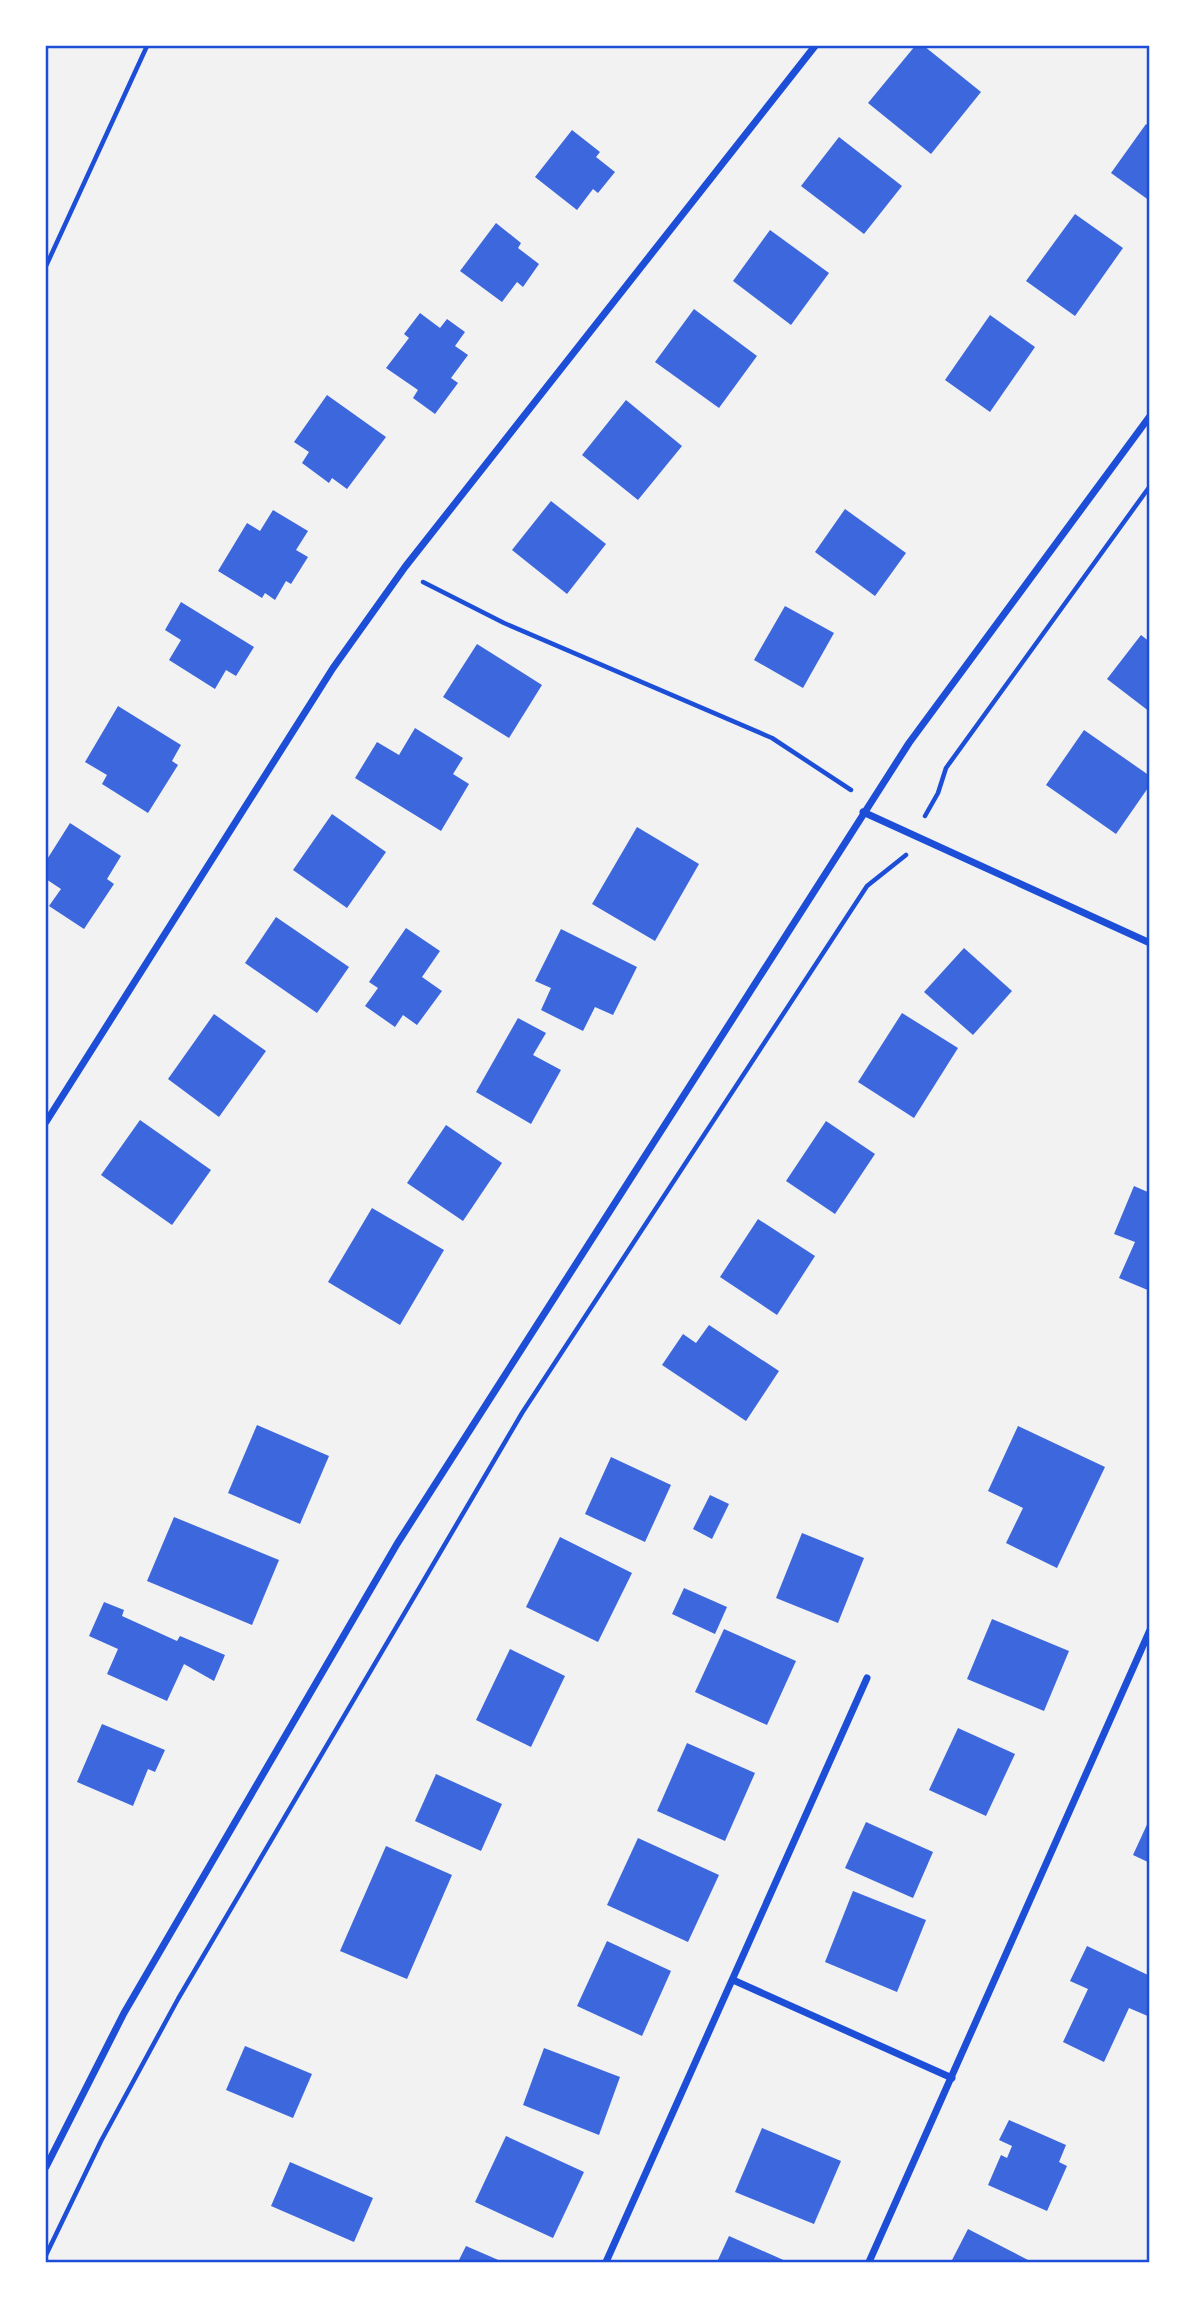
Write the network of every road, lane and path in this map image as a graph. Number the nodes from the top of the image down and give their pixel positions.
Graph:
1 (147, 46) edge
2 (815, 46) edge
3 (46, 266) edge
4 (1150, 416) edge
5 (1150, 486) edge
6 (405, 567) junction
7 (863, 812) junction
8 (923, 820) dead end
9 (905, 857) dead end
10 (1150, 943) edge
11 (46, 1122) edge
12 (1150, 1630) edge
13 (867, 1678) dead end
14 (733, 1980) junction
15 (952, 2078) junction
16 (46, 2167) edge
17 (46, 2255) edge
18 (607, 2263) edge
19 (869, 2263) edge

1 - 3 path
2 - 6 street
4 - 7 street
5 - 8 path
6 - 7 path
6 - 11 street
7 - 10 street
7 - 16 street
9 - 17 path
12 - 15 street
13 - 14 street
14 - 15 street
14 - 18 street
15 - 19 street

